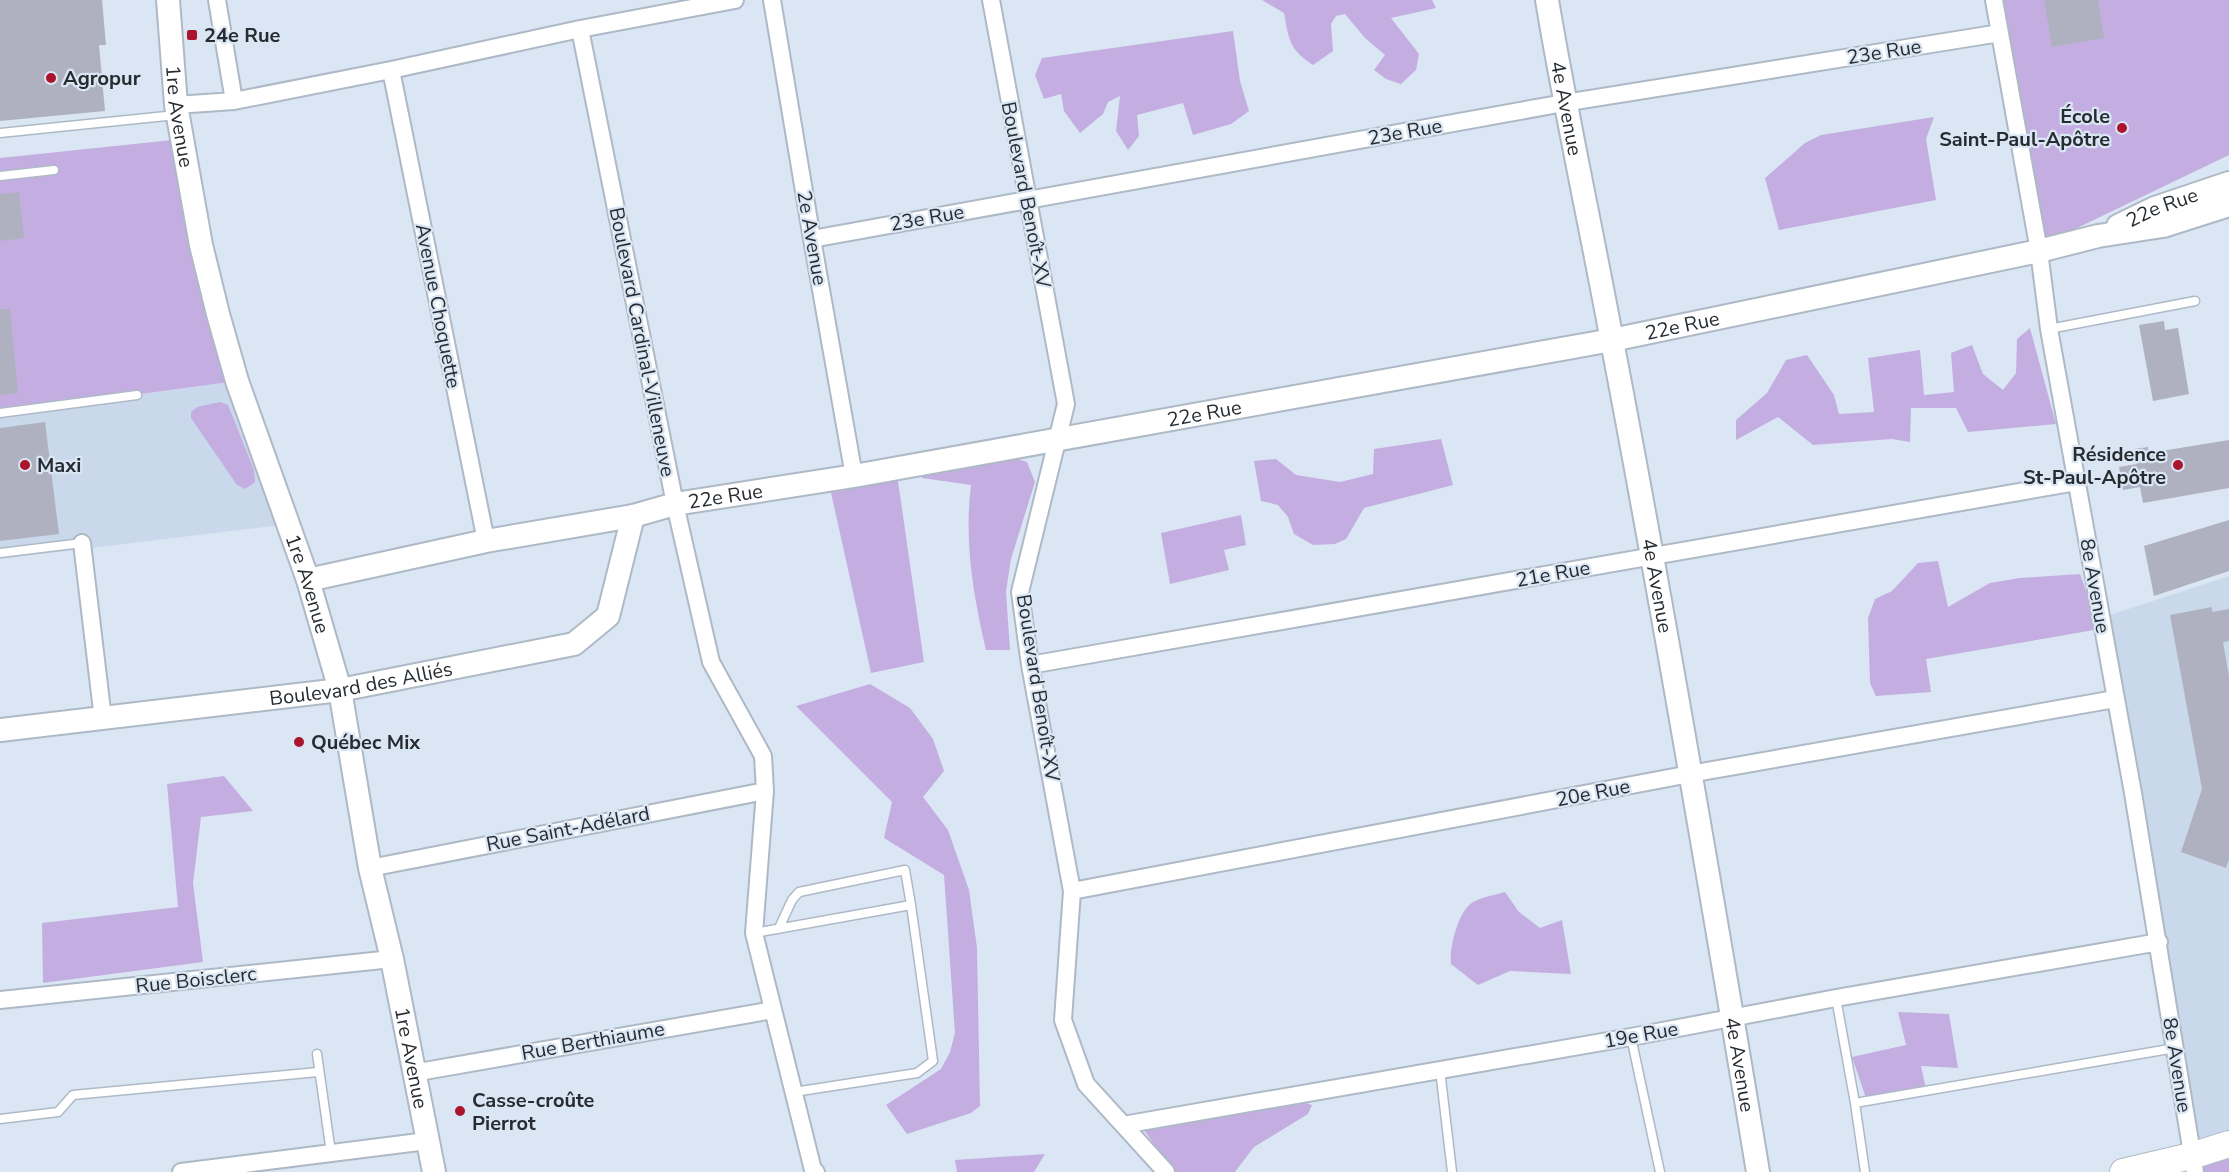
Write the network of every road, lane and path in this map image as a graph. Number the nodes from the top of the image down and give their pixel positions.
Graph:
1 (168, 0) edge
2 (217, 0) edge
3 (735, 0) edge
4 (772, 0) edge
5 (991, 0) edge
6 (1547, 0) edge
7 (1994, 0) edge
8 (580, 29) junction
9 (2000, 33) junction
10 (391, 70) junction
11 (234, 101) junction
12 (1564, 103) junction
13 (177, 110) junction
14 (0, 133) edge
15 (54, 170) dead end
16 (0, 176) edge
17 (2229, 183) edge
18 (1027, 200) junction
19 (2229, 205) edge
20 (2098, 236) junction
21 (812, 239) junction
22 (2039, 251) junction
23 (2195, 301) dead end
24 (2049, 329) junction
25 (1612, 340) junction
26 (137, 395) dead end
27 (0, 412) edge
28 (1057, 439) junction
29 (854, 476) junction
30 (2076, 482) junction
31 (675, 504) junction
32 (633, 516) junction
33 (486, 541) junction
34 (82, 543) joint
35 (0, 553) edge
36 (1652, 556) junction
37 (308, 580) junction
38 (1030, 665) junction
39 (340, 690) junction
40 (2115, 699) junction
41 (103, 719) junction
42 (0, 730) edge
43 (1690, 774) junction
44 (765, 791) junction
45 (370, 868) junction
46 (1072, 891) junction
47 (911, 905) junction
48 (779, 928) junction
49 (754, 933) junction
50 (2158, 942) junction
51 (392, 959) junction
52 (1836, 998) junction
53 (0, 1000) edge
54 (774, 1010) junction
55 (1732, 1019) junction
56 (1631, 1037) junction
57 (2175, 1048) junction
58 (317, 1054) dead end
59 (1440, 1070) junction
60 (318, 1072) junction
61 (413, 1073) junction
62 (794, 1092) junction
63 (1855, 1103) junction
64 (0, 1119) edge
65 (1123, 1125) junction
66 (428, 1141) junction
67 (2229, 1144) edge
68 (331, 1153) junction
69 (2193, 1164) edge
70 (814, 1171) edge
71 (180, 1172) edge
72 (434, 1172) edge
73 (1166, 1172) edge
74 (1452, 1172) edge
75 (1660, 1172) edge
76 (1758, 1172) edge
77 (1865, 1172) edge
78 (2123, 1172) edge

1 - 13 street, 1re Avenue
2 - 11 street
3 - 8 street
4 - 21 street, 2e Avenue
5 - 18 street, Boulevard Benoît-XV
6 - 12 street, 4e Avenue
7 - 9 street, 8e Avenue
8 - 10 street
8 - 31 street, Boulevard Cardinal-Villeneuve
9 - 12 street, 23e Rue
9 - 22 street, 8e Avenue
10 - 11 street
10 - 33 street, Avenue Choquette
11 - 13 street
12 - 18 street, 23e Rue
12 - 25 street, 4e Avenue
13 - 14 lane
13 - 37 street, 1re Avenue
15 - 16 lane
17 - 20 street, 22e Rue
18 - 21 street, 23e Rue
18 - 28 street, Boulevard Benoît-XV
19 - 20 street, 22e Rue
20 - 22 street, 22e Rue
21 - 29 street, 2e Avenue
22 - 24 street, 8e Avenue
22 - 25 street, 22e Rue
23 - 24 lane
24 - 30 street, 8e Avenue
25 - 28 street, 22e Rue
25 - 36 street, 4e Avenue
26 - 27 lane
28 - 29 street, 22e Rue
28 - 38 street, Boulevard Benoît-XV
29 - 31 street, 22e Rue
30 - 36 street, 21e Rue
30 - 40 street, 8e Avenue
31 - 32 street, 22e Rue
31 - 44 street, Boulevard Cardinal-Villeneuve
32 - 33 street, 22e Rue
32 - 39 street, Boulevard des Alliés
33 - 37 street, 22e Rue
34 - 35 lane
34 - 41 street
36 - 38 street, 21e Rue
36 - 43 street, 4e Avenue
37 - 39 street, 1re Avenue
38 - 46 street, Boulevard Benoît-XV
39 - 41 street, Boulevard des Alliés
39 - 45 street, 1re Avenue
40 - 43 street, 20e Rue
40 - 50 street, 8e Avenue
41 - 42 street, Boulevard des Alliés
43 - 46 street, 20e Rue
43 - 55 street, 4e Avenue
44 - 45 street, Rue Saint-Adélard
44 - 49 street, Boulevard Cardinal-Villeneuve
45 - 51 street, 1re Avenue
46 - 65 street, Boulevard Benoît-XV
47 - 48 lane
47 - 48 lane
47 - 62 lane
48 - 49 lane
49 - 54 street, Boulevard Cardinal-Villeneuve
50 - 52 street, 19e Rue
50 - 57 street, 8e Avenue
51 - 53 street, Rue Boisclerc
51 - 61 street, 1re Avenue
52 - 55 street, 19e Rue
52 - 63 lane
54 - 61 street, Rue Berthiaume
54 - 62 street, Boulevard Cardinal-Villeneuve
55 - 56 street, 19e Rue
55 - 76 street, 4e Avenue
56 - 59 street, 19e Rue
56 - 75 lane
57 - 63 lane
57 - 69 street, 8e Avenue
58 - 60 lane
59 - 65 street, 19e Rue
59 - 74 lane
60 - 64 lane
60 - 68 lane
61 - 66 street, 1re Avenue
62 - 70 street, Boulevard Cardinal-Villeneuve
63 - 77 lane
65 - 73 street, Boulevard Benoît-XV
66 - 68 street
66 - 72 street, 1re Avenue
67 - 69 main road
68 - 71 street
69 - 78 main road

